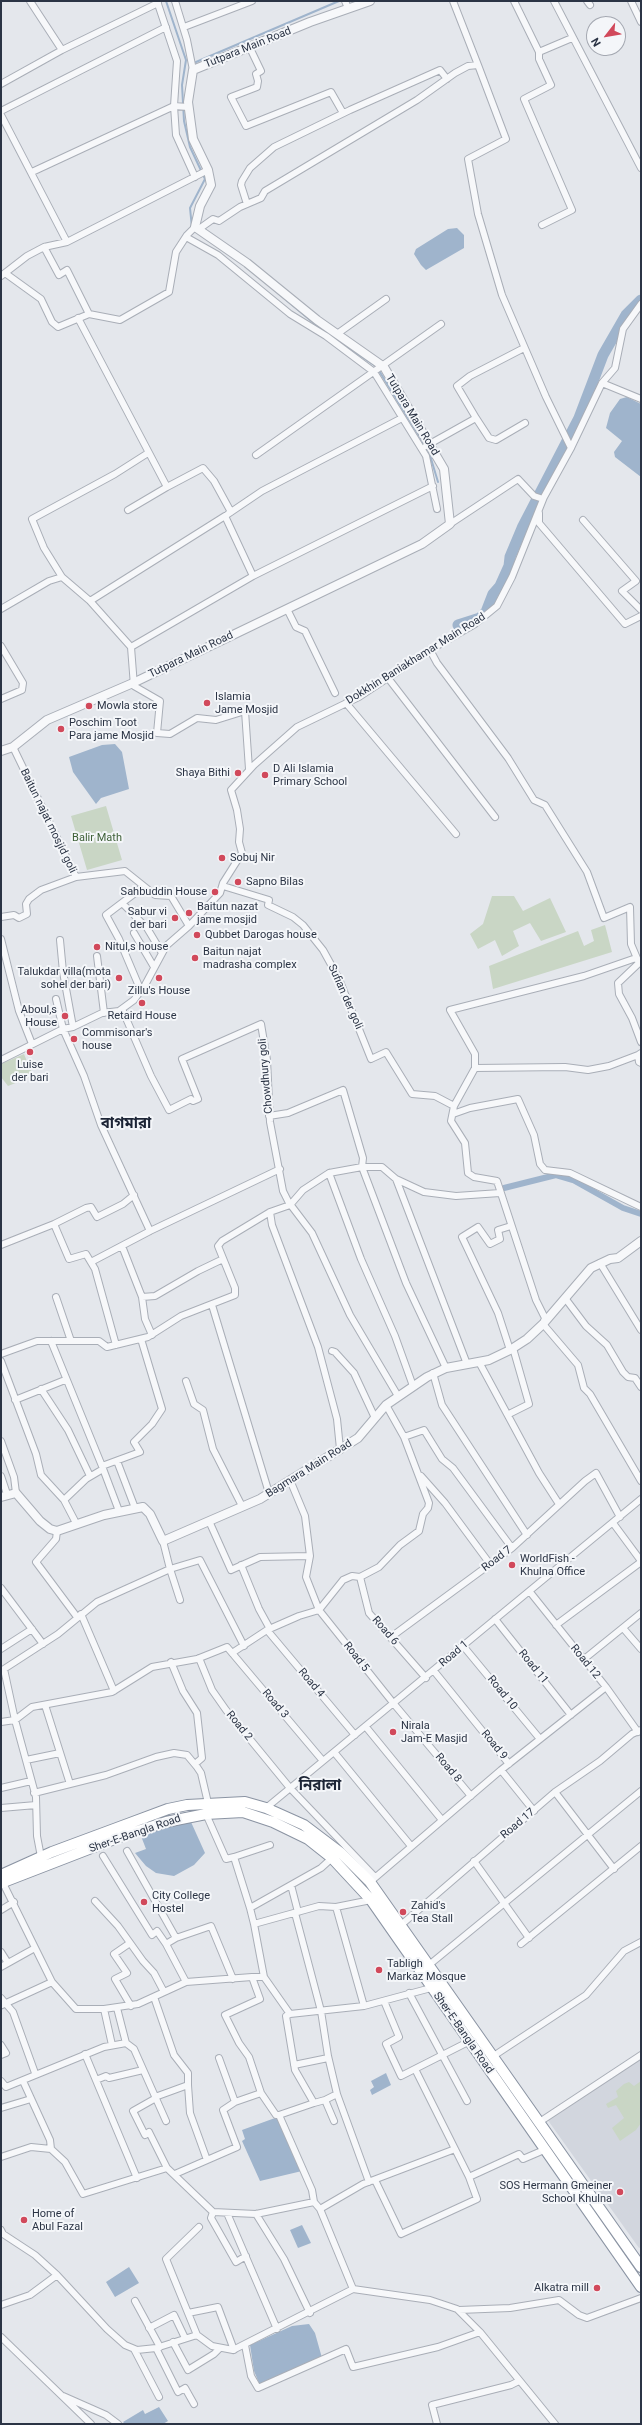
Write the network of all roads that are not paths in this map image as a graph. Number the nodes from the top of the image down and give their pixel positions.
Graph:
1 (30, 1) edge
2 (176, 1) edge
3 (252, 1) edge
4 (370, 1) edge
5 (453, 1) edge
6 (514, 1) edge
7 (554, 1) edge
8 (631, 1) edge
9 (158, 2) edge
10 (346, 4) edge
11 (641, 22) edge
12 (166, 27) junction
13 (184, 27) junction
14 (572, 38) junction
15 (249, 46) junction
16 (62, 50) junction
17 (539, 52) junction
18 (478, 65) junction
19 (193, 70) junction
20 (447, 79) junction
21 (1, 84) edge
22 (182, 107) junction
23 (1, 111) edge
24 (343, 113) junction
25 (1, 115) edge
26 (641, 168) edge
27 (207, 171) junction
28 (32, 172) junction
29 (196, 176) junction
30 (247, 204) junction
31 (542, 225) dead end
32 (197, 228) junction
33 (187, 236) junction
34 (67, 242) junction
35 (44, 247) junction
36 (3, 275) edge
37 (386, 299) dead end
38 (641, 304) edge
39 (89, 314) junction
40 (78, 318) junction
41 (441, 324) dead end
42 (337, 334) junction
43 (524, 348) junction
44 (378, 369) junction
45 (602, 383) junction
46 (641, 399) edge
47 (402, 418) junction
48 (476, 418) junction
49 (525, 423) dead end
50 (426, 446) junction
51 (572, 448) junction
52 (148, 453) junction
53 (256, 455) dead end
54 (433, 486) junction
55 (167, 487) junction
56 (543, 499) junction
57 (538, 509) junction
58 (128, 510) dead end
59 (437, 510) dead end
60 (231, 512) junction
61 (225, 516) junction
62 (583, 520) dead end
63 (450, 524) junction
64 (253, 576) junction
65 (62, 577) junction
66 (90, 601) junction
67 (1, 609) edge
68 (287, 609) junction
69 (641, 610) edge
70 (641, 616) edge
71 (1, 646) edge
72 (131, 647) junction
73 (430, 650) junction
74 (388, 678) junction
75 (134, 685) junction
76 (335, 693) dead end
77 (1, 699) edge
78 (346, 703) junction
79 (13, 747) junction
80 (1, 750) edge
81 (249, 769) junction
82 (495, 817) dead end
83 (456, 834) dead end
84 (76, 877) junction
85 (223, 886) junction
86 (143, 888) junction
87 (122, 902) junction
88 (1, 917) edge
89 (189, 926) junction
90 (134, 933) dead end
91 (1, 939) edge
92 (60, 940) dead end
93 (162, 953) junction
94 (97, 956) dead end
95 (639, 961) edge
96 (154, 967) junction
97 (140, 991) junction
98 (56, 999) dead end
99 (122, 1009) junction
100 (104, 1013) junction
101 (73, 1026) junction
102 (63, 1029) junction
103 (641, 1042) edge
104 (32, 1044) junction
105 (639, 1054) edge
106 (1, 1060) edge
107 (641, 1063) edge
108 (475, 1068) junction
109 (454, 1106) junction
110 (453, 1114) junction
111 (270, 1116) junction
112 (362, 1167) junction
113 (280, 1169) junction
114 (329, 1173) junction
115 (396, 1179) junction
116 (500, 1193) junction
117 (134, 1196) junction
118 (290, 1204) junction
119 (641, 1207) edge
120 (270, 1212) junction
121 (54, 1224) junction
122 (511, 1226) junction
123 (150, 1231) junction
124 (641, 1241) edge
125 (1, 1245) edge
126 (122, 1246) junction
127 (223, 1259) junction
128 (91, 1262) junction
129 (600, 1263) junction
130 (56, 1297) dead end
131 (142, 1297) junction
132 (565, 1298) junction
133 (212, 1305) junction
134 (543, 1324) junction
135 (641, 1330) edge
136 (152, 1335) junction
137 (141, 1339) junction
138 (51, 1341) junction
139 (71, 1341) junction
140 (116, 1345) junction
141 (512, 1349) junction
142 (332, 1351) dead end
143 (1, 1354) edge
144 (1, 1361) edge
145 (479, 1362) junction
146 (468, 1364) junction
147 (446, 1368) junction
148 (433, 1374) junction
149 (65, 1380) junction
150 (186, 1381) dead end
151 (413, 1386) junction
152 (641, 1387) edge
153 (41, 1389) junction
154 (398, 1396) junction
155 (15, 1400) junction
156 (386, 1405) junction
157 (509, 1414) junction
158 (375, 1418) junction
159 (404, 1437) junction
160 (1, 1441) edge
161 (340, 1449) junction
162 (117, 1461) junction
163 (103, 1468) junction
164 (419, 1474) junction
165 (1, 1476) edge
166 (90, 1476) junction
167 (290, 1480) junction
168 (641, 1481) edge
169 (16, 1493) junction
170 (269, 1493) junction
171 (4, 1495) edge
172 (641, 1499) edge
173 (64, 1500) junction
174 (559, 1504) junction
175 (242, 1506) junction
176 (135, 1508) junction
177 (119, 1511) junction
178 (620, 1517) junction
179 (209, 1521) junction
180 (76, 1523) junction
181 (613, 1523) junction
182 (57, 1530) junction
183 (527, 1535) junction
184 (163, 1542) junction
185 (512, 1548) junction
186 (310, 1556) junction
187 (641, 1561) edge
188 (490, 1564) junction
189 (241, 1565) junction
190 (170, 1570) junction
191 (360, 1577) junction
192 (1, 1588) edge
193 (530, 1592) junction
194 (180, 1600) dead end
195 (318, 1610) junction
196 (641, 1613) edge
197 (79, 1616) junction
198 (495, 1619) junction
199 (556, 1625) junction
200 (623, 1628) junction
201 (32, 1629) junction
202 (269, 1630) junction
203 (391, 1638) junction
204 (43, 1644) junction
205 (244, 1646) junction
206 (464, 1647) junction
207 (1, 1649) edge
208 (641, 1649) edge
209 (232, 1653) junction
210 (199, 1658) junction
211 (583, 1660) junction
212 (171, 1662) junction
213 (3, 1666) edge
214 (434, 1671) junction
215 (426, 1678) junction
216 (606, 1687) junction
217 (114, 1691) junction
218 (394, 1704) junction
219 (45, 1705) junction
220 (571, 1715) junction
221 (15, 1720) junction
222 (1, 1722) edge
223 (366, 1727) junction
224 (640, 1731) edge
225 (356, 1735) junction
226 (540, 1740) junction
227 (334, 1752) junction
228 (60, 1753) junction
229 (26, 1760) junction
230 (323, 1761) junction
231 (195, 1764) junction
232 (509, 1764) junction
233 (501, 1770) junction
234 (31, 1781) junction
235 (70, 1784) junction
236 (1, 1788) edge
237 (290, 1788) junction
238 (641, 1791) edge
239 (555, 1792) junction
240 (34, 1793) junction
241 (471, 1796) junction
242 (208, 1803) junction
243 (36, 1805) junction
244 (1, 1808) edge
245 (266, 1808) junction
246 (534, 1811) junction
247 (206, 1814) junction
248 (442, 1820) junction
249 (301, 1830) junction
250 (123, 1831) junction
251 (588, 1836) junction
252 (270, 1845) dead end
253 (411, 1846) junction
254 (641, 1846) edge
255 (127, 1851) dead end
256 (52, 1852) junction
257 (103, 1856) dead end
258 (41, 1857) junction
259 (234, 1857) junction
260 (332, 1858) junction
261 (474, 1861) junction
262 (57, 1862) junction
263 (614, 1869) junction
264 (372, 1879) junction
265 (2, 1880) edge
266 (291, 1885) junction
267 (94, 1900) dead end
268 (371, 1900) junction
269 (14, 1902) junction
270 (505, 1904) junction
271 (336, 1907) junction
272 (250, 1908) junction
273 (1, 1910) edge
274 (297, 1912) junction
275 (254, 1924) junction
276 (401, 1925) junction
277 (176, 1938) junction
278 (529, 1938) junction
279 (641, 1942) edge
280 (130, 1943) junction
281 (166, 1944) junction
282 (521, 1944) dead end
283 (35, 1948) junction
284 (417, 1948) junction
285 (1, 1952) edge
286 (407, 1952) junction
287 (8, 1963) junction
288 (429, 1965) junction
289 (1, 1967) edge
290 (252, 1977) junction
291 (264, 1977) junction
292 (233, 1979) junction
293 (52, 1982) junction
294 (186, 1982) junction
295 (431, 1988) junction
296 (164, 1992) junction
297 (409, 1993) junction
298 (154, 1997) junction
299 (384, 2001) junction
300 (2, 2003) edge
301 (131, 2006) junction
302 (364, 2006) junction
303 (117, 2008) junction
304 (104, 2009) junction
305 (321, 2011) junction
306 (290, 2014) junction
307 (470, 2041) junction
308 (126, 2043) junction
309 (1, 2045) edge
310 (112, 2046) junction
311 (85, 2054) junction
312 (1, 2055) edge
313 (442, 2055) junction
314 (641, 2056) edge
315 (492, 2057) junction
316 (218, 2058) dead end
317 (328, 2058) junction
318 (294, 2065) junction
319 (415, 2069) junction
320 (143, 2070) junction
321 (35, 2074) junction
322 (96, 2080) junction
323 (1, 2081) edge
324 (22, 2081) junction
325 (188, 2085) junction
326 (261, 2093) junction
327 (337, 2094) junction
328 (155, 2098) junction
329 (31, 2099) junction
330 (325, 2100) junction
331 (466, 2101) dead end
332 (235, 2102) junction
333 (314, 2103) junction
334 (1, 2108) edge
335 (279, 2115) junction
336 (166, 2121) dead end
337 (334, 2121) dead end
338 (538, 2123) junction
339 (50, 2149) junction
340 (455, 2149) junction
341 (544, 2150) junction
342 (1, 2157) edge
343 (207, 2160) junction
344 (167, 2168) junction
345 (175, 2174) junction
346 (469, 2177) junction
347 (137, 2178) junction
348 (372, 2181) junction
349 (589, 2192) junction
350 (580, 2199) junction
351 (314, 2202) junction
352 (320, 2209) junction
353 (213, 2212) junction
354 (227, 2213) junction
355 (256, 2214) junction
356 (199, 2227) dead end
357 (1, 2230) edge
358 (246, 2256) junction
359 (641, 2268) edge
360 (57, 2275) junction
361 (641, 2287) edge
362 (353, 2289) junction
363 (641, 2298) edge
364 (135, 2301) dead end
365 (1, 2305) edge
366 (459, 2310) junction
367 (188, 2313) junction
368 (310, 2313) junction
369 (149, 2328) junction
370 (277, 2329) junction
371 (480, 2332) junction
372 (197, 2335) junction
373 (1, 2337) edge
374 (185, 2338) junction
375 (173, 2342) junction
376 (245, 2345) junction
377 (158, 2348) junction
378 (134, 2349) junction
379 (219, 2349) junction
380 (234, 2350) junction
381 (519, 2381) junction
382 (62, 2396) junction
383 (159, 2397) dead end
384 (194, 2404) dead end
385 (91, 2424) edge
386 (118, 2424) edge
387 (437, 2424) edge
388 (555, 2424) edge

1 - 16 street
2 - 13 street
3 - 13 street
4 - 10 street, Tutpara Main Road
5 - 18 street
6 - 17 street
7 - 14 street
8 - 11 street
9 - 12 street
9 - 16 street
10 - 15 street, Tutpara Main Road
12 - 22 street
12 - 23 street
13 - 19 street
14 - 17 street
14 - 26 street
15 - 19 street, Tutpara Main Road
15 - 24 street
16 - 21 street
17 - 31 street
18 - 20 street
18 - 43 street
19 - 22 street, Tutpara Main Road
20 - 24 street
20 - 30 street
22 - 27 street, Tutpara Main Road
22 - 28 street
22 - 29 street
24 - 30 street
25 - 28 street
27 - 29 street
27 - 32 street, Tutpara Main Road
28 - 34 street
29 - 34 street
30 - 32 street
32 - 33 street
32 - 42 street, Tutpara Main Road
33 - 39 street
33 - 44 street
34 - 35 street
35 - 36 street
35 - 39 street
36 - 40 street
37 - 42 street
38 - 45 street, Dokkhin Baniakhamar Main Road
39 - 40 street
40 - 52 street
41 - 44 street
42 - 44 street, Tutpara Main Road
43 - 48 street
43 - 51 street
44 - 47 street
44 - 50 street, Tutpara Main Road
44 - 53 street
45 - 46 street
45 - 51 street, Dokkhin Baniakhamar Main Road
47 - 50 street
47 - 60 street
48 - 49 street
48 - 50 street
50 - 54 street
50 - 63 street, Tutpara Main Road
51 - 56 street, Dokkhin Baniakhamar Main Road
52 - 55 street
52 - 65 street
54 - 59 street
54 - 64 street
55 - 58 street
55 - 60 street
56 - 57 street, Dokkhin Baniakhamar Main Road
56 - 63 street
57 - 70 street
57 - 73 street, Dokkhin Baniakhamar Main Road
60 - 61 street
61 - 64 street
61 - 66 street
62 - 69 street
63 - 68 street, Tutpara Main Road
64 - 72 street
65 - 66 street
65 - 67 street
66 - 72 street
68 - 75 street, Tutpara Main Road
68 - 76 street
71 - 77 street
72 - 75 street
73 - 74 street, Dokkhin Baniakhamar Main Road
73 - 95 street
74 - 78 street, Dokkhin Baniakhamar Main Road
74 - 82 street
75 - 79 street, Tutpara Main Road
75 - 81 street
78 - 81 street, Dokkhin Baniakhamar Main Road
78 - 83 street
79 - 80 street, Tutpara Main Road
79 - 84 street, Baitun najat mosjid goli
81 - 85 street, Dokkhin Baniakhamar Main Road
84 - 86 street, Baitun najat mosjid goli
84 - 88 street
85 - 89 street, Dokkhin Baniakhamar Main Road
85 - 109 street, Sufian der goli
86 - 87 street
86 - 89 street, Baitun najat mosjid goli
87 - 93 street
87 - 97 street
89 - 93 street, Dokkhin Baniakhamar Main Road
90 - 96 street
91 - 104 street
92 - 101 street
93 - 96 street, Dokkhin Baniakhamar Main Road
94 - 100 street
95 - 103 street
95 - 108 street
96 - 97 street, Dokkhin Baniakhamar Main Road
97 - 99 street, Dokkhin Baniakhamar Main Road
98 - 102 street
99 - 100 street, Dokkhin Baniakhamar Main Road
99 - 111 street, Chowdhury goli
100 - 101 street, Dokkhin Baniakhamar Main Road
101 - 102 street, Dokkhin Baniakhamar Main Road
102 - 104 street, Dokkhin Baniakhamar Main Road
102 - 117 street
104 - 106 street, Dokkhin Baniakhamar Main Road
105 - 107 street
105 - 108 street
108 - 109 street
109 - 110 street
110 - 116 street
110 - 119 street
111 - 112 street
111 - 113 street, Chowdhury goli
112 - 114 street
112 - 115 street
112 - 147 street
113 - 118 street, Chowdhury goli
113 - 123 street
114 - 118 street
114 - 151 street
115 - 116 street
115 - 146 street
116 - 122 street
117 - 121 street
117 - 123 street
118 - 120 street
118 - 154 street, Chowdhury goli
120 - 127 street
120 - 161 street
121 - 125 street
121 - 128 street
122 - 134 street
122 - 141 street
123 - 126 street
124 - 129 street, Bagmara Main Road
126 - 128 street
126 - 131 street
127 - 131 street
127 - 133 street
128 - 140 street
129 - 132 street, Bagmara Main Road
129 - 135 street
130 - 139 street
131 - 136 street
132 - 134 street, Bagmara Main Road
132 - 152 street
133 - 136 street
133 - 170 street
134 - 141 street, Bagmara Main Road
134 - 168 street
136 - 137 street
137 - 140 street
137 - 162 street
138 - 139 street
138 - 143 street
138 - 149 street
139 - 140 street
141 - 145 street, Bagmara Main Road
141 - 157 street
142 - 158 street
144 - 155 street
145 - 146 street, Bagmara Main Road
145 - 157 street
146 - 147 street, Bagmara Main Road
147 - 148 street, Bagmara Main Road
148 - 151 street, Bagmara Main Road
148 - 183 street
149 - 153 street
149 - 163 street
150 - 175 street
151 - 154 street, Bagmara Main Road
153 - 155 street
153 - 166 street
154 - 156 street, Bagmara Main Road
155 - 173 street
156 - 158 street, Bagmara Main Road
156 - 159 street
157 - 174 street
158 - 161 street, Bagmara Main Road
159 - 164 street
159 - 185 street
160 - 169 street
161 - 167 street, Bagmara Main Road
162 - 163 street
162 - 176 street
163 - 166 street
163 - 177 street
164 - 188 street
164 - 191 street
165 - 171 street
166 - 173 street
167 - 170 street, Bagmara Main Road
167 - 186 street, Road 5
169 - 171 street
169 - 182 street
170 - 175 street, Bagmara Main Road
172 - 178 street, Road 1
173 - 180 street
174 - 178 street, Road 7
174 - 183 street, Road 7
175 - 179 street, Bagmara Main Road
176 - 177 street
176 - 184 street
177 - 180 street
178 - 181 street, Road 1
179 - 184 street, Bagmara Main Road
179 - 189 street
180 - 182 street
181 - 187 street
181 - 193 street, Road 1
182 - 197 street
183 - 185 street, Road 7
184 - 190 street
185 - 188 street, Road 7
186 - 189 street
186 - 195 street, Road 5
187 - 199 street
188 - 203 street, Road 7
189 - 202 street, Road 4
190 - 194 street
190 - 197 street
190 - 205 street
191 - 195 street
191 - 203 street, Road 6
192 - 201 street
193 - 198 street, Road 1
193 - 199 street, Road 12
195 - 202 street
195 - 218 street, Road 5
196 - 200 street
197 - 204 street
197 - 217 street
198 - 206 street, Road 1
198 - 220 street, Road 11
199 - 211 street, Road 12
200 - 208 street
200 - 211 street
201 - 204 street
201 - 207 street
202 - 205 street
202 - 225 street, Road 4
203 - 215 street, Road 6
204 - 213 street
205 - 209 street
206 - 214 street, Road 1
206 - 226 street, Road 10
209 - 210 street, Road 3
209 - 230 street, Road 3
210 - 212 street
210 - 237 street, Road 2
211 - 216 street, Road 12
212 - 217 street
212 - 231 street
213 - 221 street
214 - 215 street, Road 1
214 - 232 street, Road 9
215 - 218 street, Road 1
216 - 220 street
216 - 224 street, Road 12
217 - 219 street
218 - 223 street, Road 1
218 - 241 street, Road 8
219 - 221 street
219 - 228 street
220 - 226 street
221 - 222 street
221 - 229 street
223 - 225 street, Road 1
223 - 248 street
224 - 239 street, Road 17
225 - 227 street, Road 1
226 - 232 street
227 - 230 street, Road 1
227 - 253 street
228 - 229 street
228 - 235 street
229 - 234 street
230 - 237 street, Road 1
231 - 235 street
231 - 242 street
232 - 233 street
233 - 241 street
233 - 246 street
234 - 236 street
234 - 240 street
235 - 240 street
237 - 245 street, Road 1
237 - 264 street, Road 2
238 - 251 street
239 - 246 street, Road 17
239 - 251 street
240 - 243 street
241 - 248 street
242 - 245 highway, Sher-E-Bangla Road
242 - 250 highway, Sher-E-Bangla Road
243 - 244 street
243 - 258 street
245 - 249 highway, Sher-E-Bangla Road
246 - 261 street, Road 17
247 - 249 highway, Sher-E-Bangla Road
247 - 250 highway, Sher-E-Bangla Road
247 - 259 street
248 - 253 street
249 - 260 highway, Sher-E-Bangla Road
249 - 264 highway, Sher-E-Bangla Road
250 - 256 highway, Sher-E-Bangla Road
250 - 262 highway, Sher-E-Bangla Road
251 - 263 street
251 - 270 street
252 - 259 street
253 - 264 street
254 - 263 street
255 - 277 street
256 - 258 highway, Sher-E-Bangla Road
256 - 262 highway
257 - 281 street
258 - 265 highway, Sher-E-Bangla Road
259 - 272 street
260 - 266 street
260 - 268 highway, Sher-E-Bangla Road
261 - 270 street
261 - 276 street, Road 17
262 - 265 highway, Sher-E-Bangla Road
263 - 278 street
264 - 276 highway, Sher-E-Bangla Road
265 - 269 street
266 - 272 street
266 - 274 street
267 - 280 street
268 - 271 street
268 - 286 highway, Sher-E-Bangla Road
269 - 273 street
269 - 283 street
270 - 278 street
270 - 288 street
271 - 274 street
271 - 302 street
272 - 275 street
274 - 275 street
274 - 305 street
275 - 291 street
276 - 284 highway, Sher-E-Bangla Road
277 - 281 street
277 - 292 street
278 - 282 street
279 - 315 street
280 - 296 street
280 - 301 street
281 - 294 street
283 - 287 street
283 - 293 street
284 - 286 highway
284 - 288 highway, Sher-E-Bangla Road
285 - 287 street
286 - 295 highway, Sher-E-Bangla Road
287 - 289 street
288 - 315 highway, Sher-E-Bangla Road
290 - 291 street
290 - 292 street
290 - 326 street
291 - 306 street
292 - 294 street
293 - 300 street
293 - 304 street
294 - 296 street
295 - 297 street
295 - 307 highway, Sher-E-Bangla Road
296 - 298 street
297 - 299 street
297 - 313 street
298 - 301 street
298 - 325 street
299 - 302 street
299 - 319 street
300 - 321 street
301 - 303 street
302 - 305 street
303 - 304 street
303 - 308 street
304 - 310 street
305 - 306 street
305 - 317 street
306 - 318 street
307 - 313 street
307 - 341 highway, Sher-E-Bangla Road
308 - 310 street
308 - 320 street
309 - 312 street
310 - 311 street
311 - 321 street
311 - 322 street
313 - 319 street
313 - 331 street
314 - 338 street
315 - 338 highway, Sher-E-Bangla Road
316 - 332 street
317 - 318 street
317 - 327 street
318 - 333 street
319 - 340 street
320 - 322 street
320 - 328 street
321 - 324 street
322 - 347 street
323 - 324 street
324 - 329 street
325 - 328 street
325 - 343 street
326 - 332 street
326 - 335 street
327 - 330 street
327 - 348 street
328 - 336 street
328 - 344 street
329 - 334 street
329 - 339 street
330 - 333 street
330 - 337 street
332 - 343 street
333 - 335 street
335 - 351 street
338 - 349 highway, Sher-E-Bangla Road
339 - 342 street
339 - 347 street
340 - 346 street
340 - 348 street
341 - 346 street
341 - 350 highway, Sher-E-Bangla Road
343 - 345 street
344 - 345 street
344 - 347 street
345 - 353 street
346 - 348 street
348 - 352 street
349 - 350 highway
349 - 359 highway, Sher-E-Bangla Road
350 - 361 highway, Sher-E-Bangla Road
351 - 352 street
351 - 355 street
352 - 362 street
353 - 354 street
353 - 358 street
354 - 355 street
354 - 358 street
355 - 368 street
356 - 367 street
357 - 360 street
358 - 370 street
360 - 365 street
360 - 378 street
362 - 366 street
362 - 368 street
363 - 366 street
364 - 369 street
366 - 371 street
367 - 372 street
367 - 380 street
368 - 370 street
369 - 374 street
369 - 377 street
370 - 376 street
371 - 376 street
371 - 381 street
372 - 374 street
372 - 379 street
373 - 382 street
374 - 375 street
375 - 377 street
375 - 379 street
376 - 380 street
377 - 378 street
377 - 384 street
378 - 383 street
379 - 380 street
381 - 387 street
381 - 388 street
382 - 385 street
382 - 386 street

